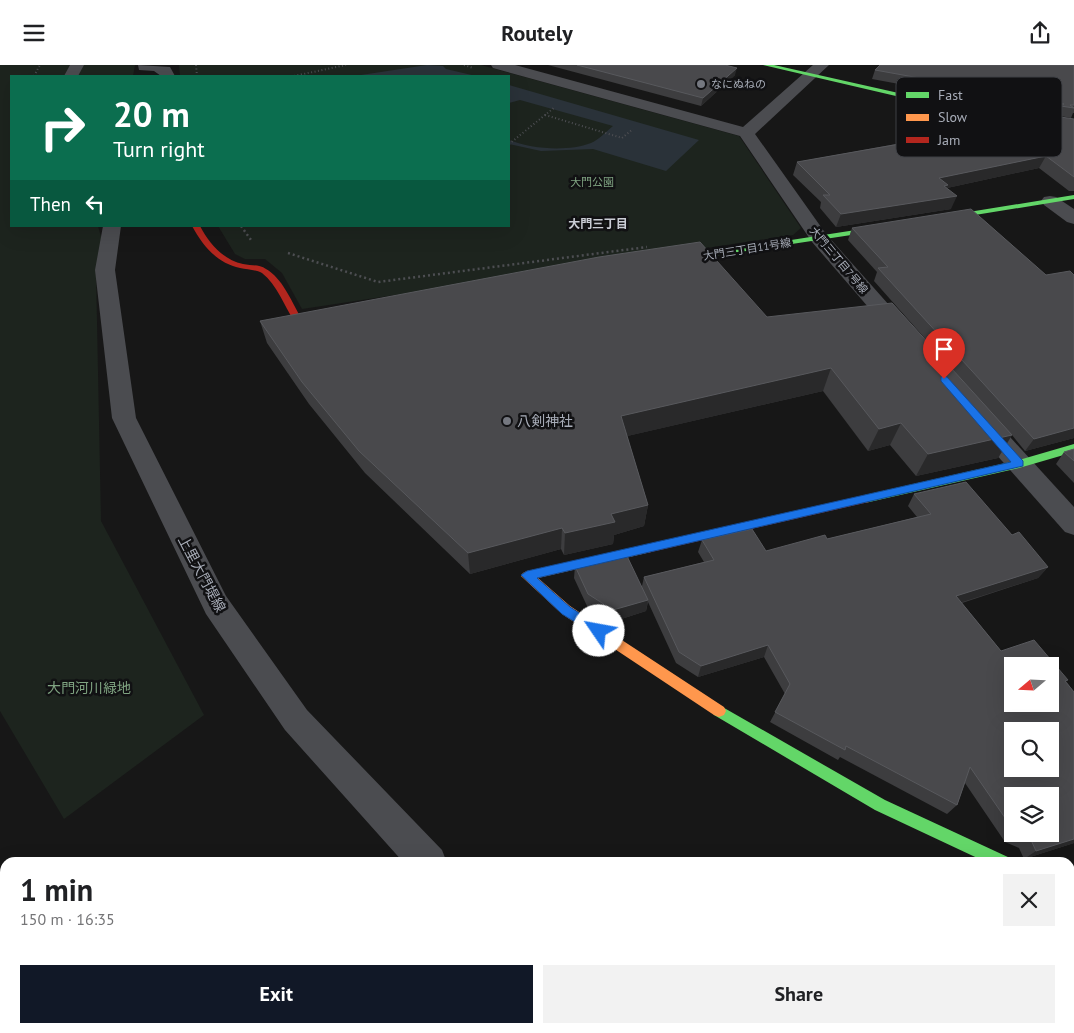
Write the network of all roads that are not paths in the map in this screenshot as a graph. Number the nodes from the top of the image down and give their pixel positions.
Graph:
1 (498, 65) edge
2 (766, 65) edge
3 (144, 70) edge
4 (816, 70) edge
5 (167, 75) edge
6 (896, 92) edge
7 (746, 133) junction
8 (1074, 197) edge
9 (1050, 201) junction
10 (1074, 218) edge
11 (925, 221) edge
12 (896, 225) edge
13 (112, 227) edge
14 (196, 227) edge
15 (819, 238) junction
16 (661, 262) edge
17 (336, 313) edge
18 (916, 347) edge
19 (967, 405) edge
20 (1074, 447) edge
21 (1019, 464) junction
22 (1074, 525) edge
23 (423, 857) edge
24 (992, 857) edge

1 - 7 street
2 - 4 street
3 - 5 street
4 - 6 street
4 - 7 street
7 - 15 street, 大門三丁目7号線
8 - 9 street
9 - 10 street
9 - 11 street
12 - 15 street, 大門三丁目11号線
13 - 23 street, 上里大門堤線
14 - 17 street
15 - 16 street, 大門三丁目11号線
15 - 18 street, 大門三丁目7号線
19 - 21 street
20 - 21 street
21 - 22 street
21 - 24 street

